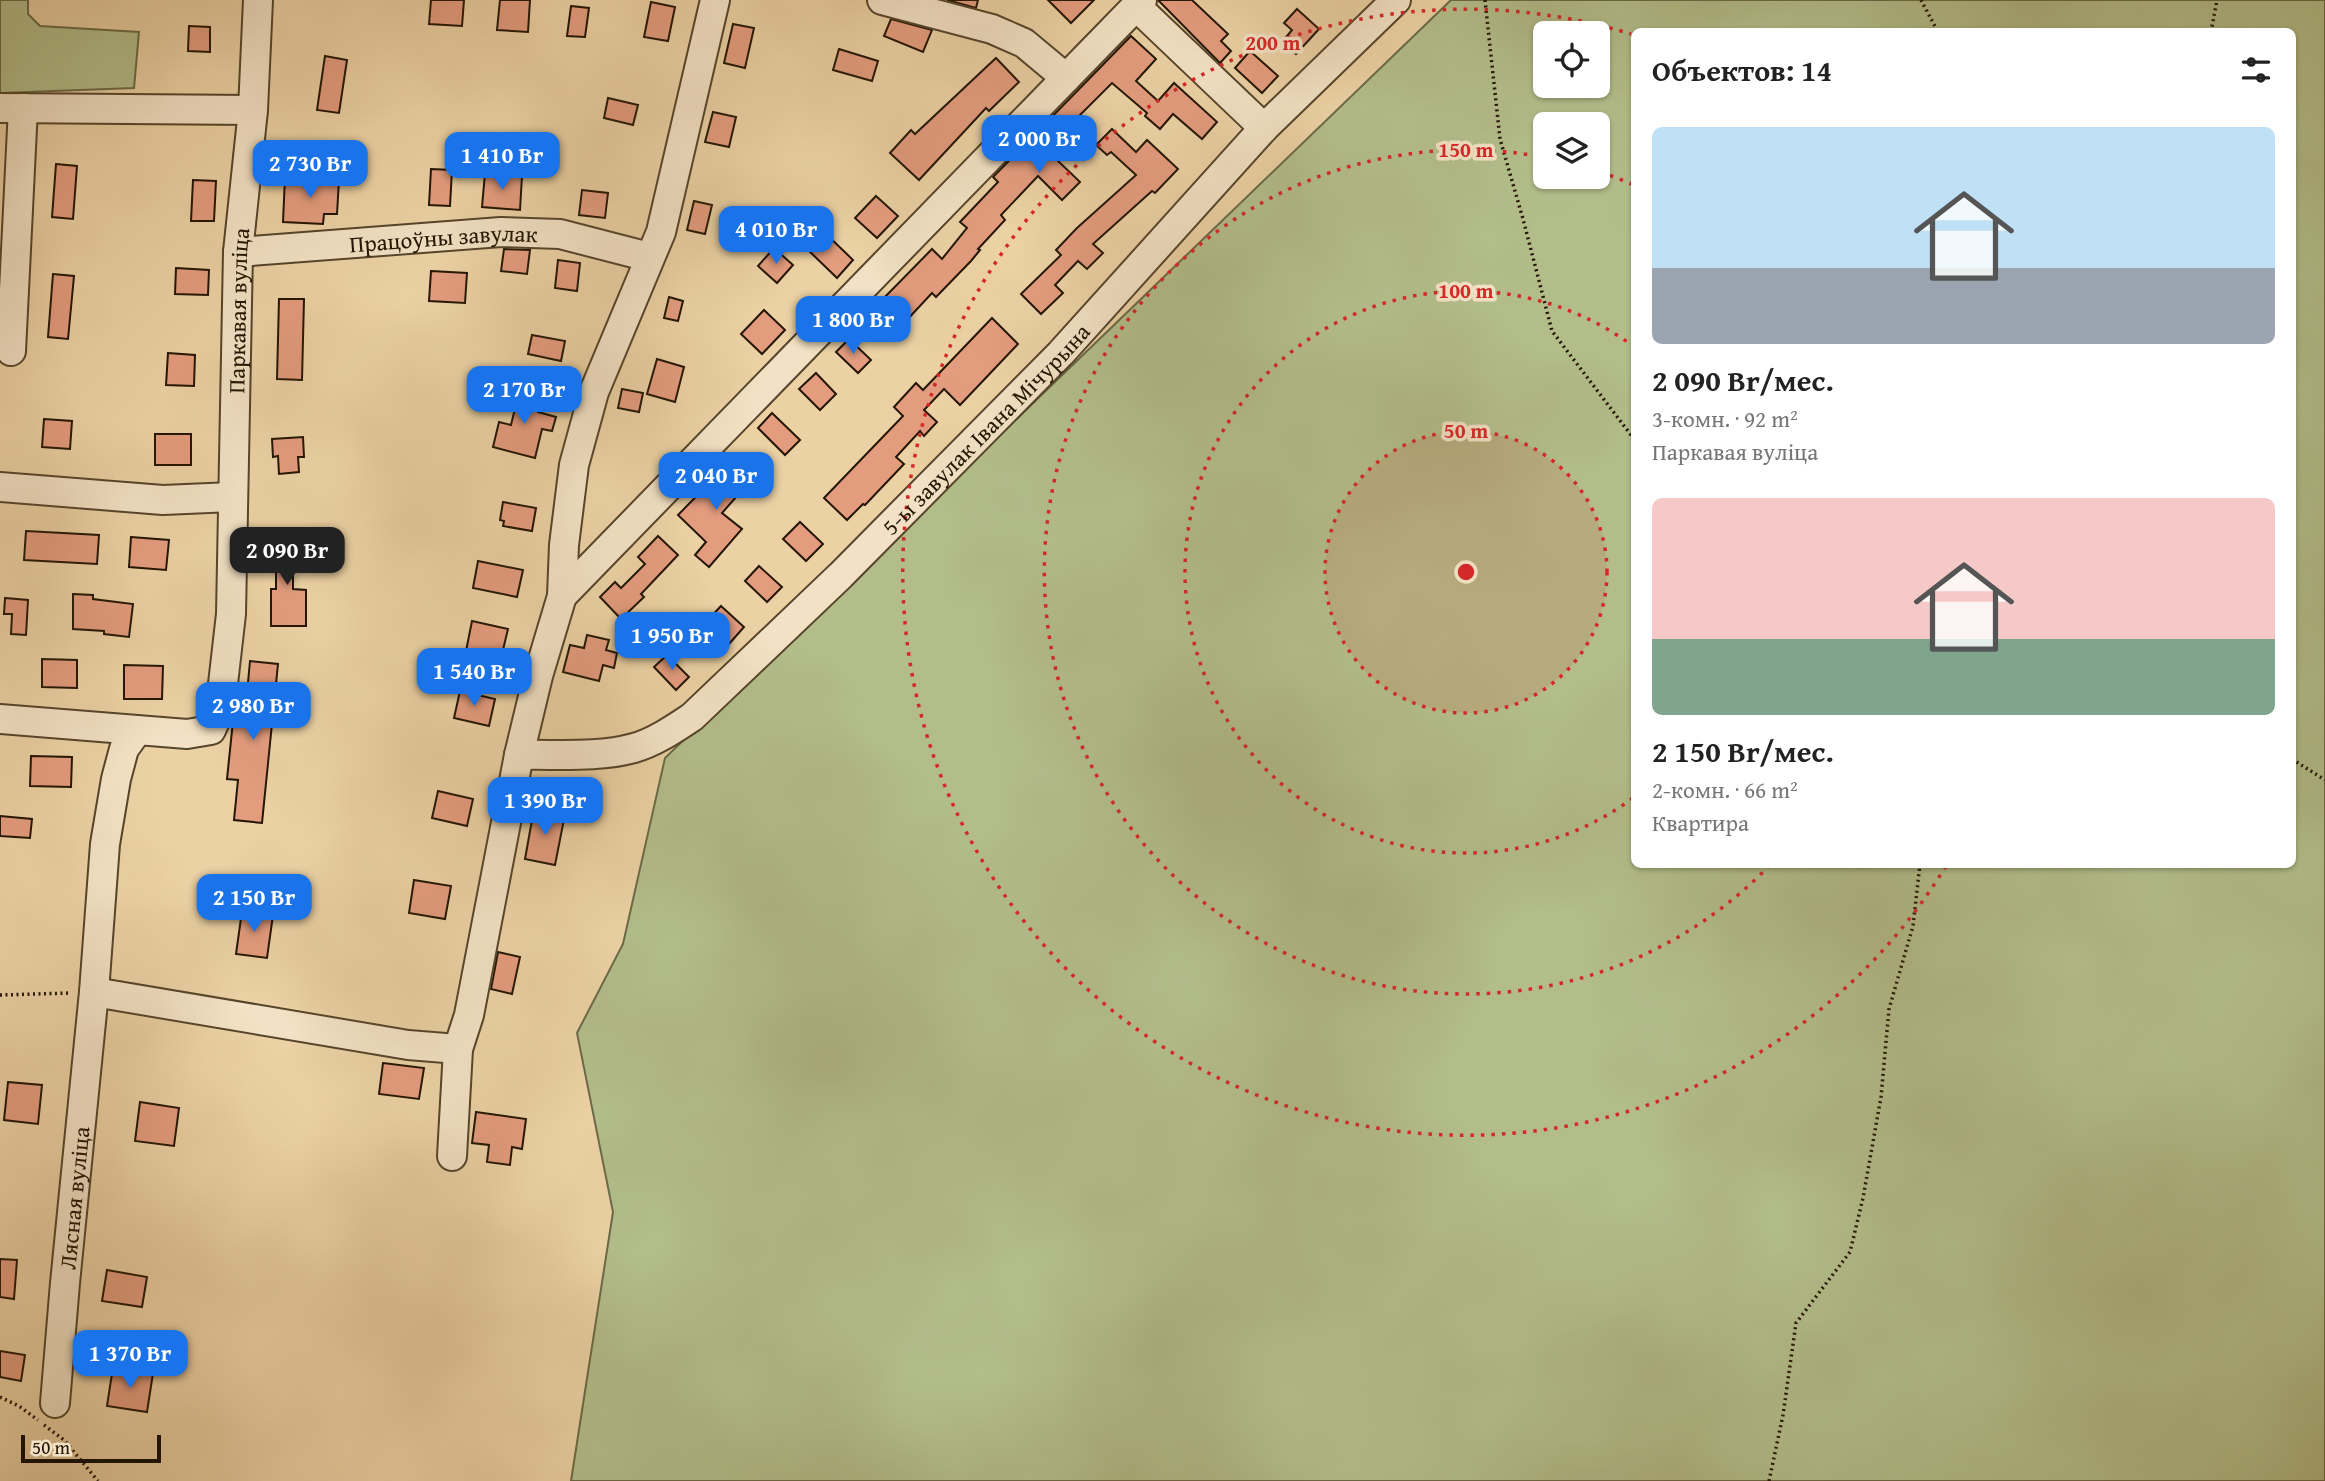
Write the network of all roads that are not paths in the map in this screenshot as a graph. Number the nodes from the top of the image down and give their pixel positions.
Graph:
1 (258, 0) edge
2 (715, 0) edge
3 (882, 0) edge
4 (1395, 0) edge
5 (1139, 3) edge
6 (1066, 78) junction
7 (12, 108) edge
8 (253, 110) junction
9 (1264, 128) junction
10 (238, 252) junction
11 (649, 257) junction
12 (11, 351) dead end
13 (0, 487) edge
14 (233, 497) junction
15 (564, 545) junction
16 (595, 563) junction
17 (562, 596) junction
18 (0, 719) edge
19 (137, 731) junction
20 (519, 755) junction
21 (94, 992) junction
22 (458, 1049) junction
23 (452, 1156) dead end
24 (55, 1403) dead end

1 - 8 street, Паркавая вуліца
2 - 11 street
3 - 6 street
4 - 9 street, 5-ы завулак Івана Мічурына
5 - 6 street
5 - 9 street
6 - 16 street
7 - 8 street
7 - 12 street
8 - 10 street, Паркавая вуліца
9 - 20 street, 5-ы завулак Івана Мічурына
10 - 11 street, Працоўны завулак
10 - 14 street, Паркавая вуліца
11 - 15 street
13 - 14 street
14 - 19 street, Паркавая вуліца
15 - 16 street
15 - 17 street
16 - 17 street
17 - 20 street
18 - 19 street
19 - 21 street, Лясная вуліца
20 - 22 street
21 - 22 street
21 - 24 street, Лясная вуліца
22 - 23 street

